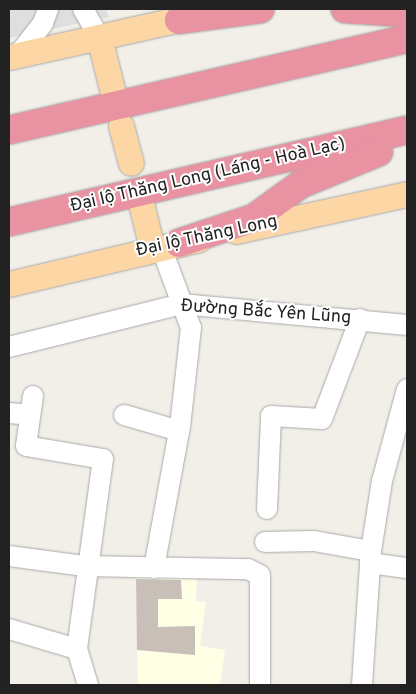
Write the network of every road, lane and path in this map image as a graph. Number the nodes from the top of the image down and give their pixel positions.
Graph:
1 (48, 9) edge
2 (83, 9) edge
3 (260, 9) edge
4 (345, 9) edge
5 (215, 10) edge
6 (407, 13) edge
7 (179, 20) junction
8 (99, 37) junction
9 (407, 39) edge
10 (14, 56) edge
11 (113, 93) dead end
12 (121, 126) dead end
13 (9, 130) edge
14 (407, 130) edge
15 (407, 144) edge
16 (131, 163) dead end
17 (407, 194) edge
18 (139, 195) dead end
19 (9, 222) edge
20 (164, 246) junction
21 (9, 284) edge
22 (180, 304) junction
23 (360, 319) junction
24 (407, 325) edge
25 (9, 346) edge
26 (407, 389) edge
27 (9, 413) edge
28 (124, 415) dead end
29 (180, 431) junction
30 (267, 510) dead end
31 (265, 542) dead end
32 (9, 556) edge
33 (371, 557) junction
34 (85, 566) junction
35 (154, 568) junction
36 (407, 568) edge
37 (9, 629) edge
38 (76, 649) junction
39 (88, 685) edge
40 (260, 685) edge
41 (362, 685) edge

1 - 10 street
2 - 8 street
3 - 7 highway
4 - 6 highway
5 - 7 main road
7 - 8 main road
8 - 10 main road
8 - 11 main road
9 - 13 highway
12 - 16 main road
14 - 19 highway, Đại lộ Thăng Long (Láng - Hoà Lạc)
15 - 20 highway
17 - 20 main road, Đại lộ Thăng Long
18 - 20 main road
20 - 21 main road, Đại lộ Thăng Long
20 - 22 street
22 - 23 street, Đường Bắc Yên Lũng
22 - 25 street, Đường Bắc Yên Lũng
22 - 29 street
23 - 24 street, Đường Bắc Yên Lũng
23 - 30 street
26 - 33 street
27 - 34 street
28 - 29 street
29 - 35 street
31 - 33 street
32 - 34 street
33 - 36 street
33 - 41 street
34 - 35 street
34 - 38 street
35 - 40 street
37 - 38 street
38 - 39 street

